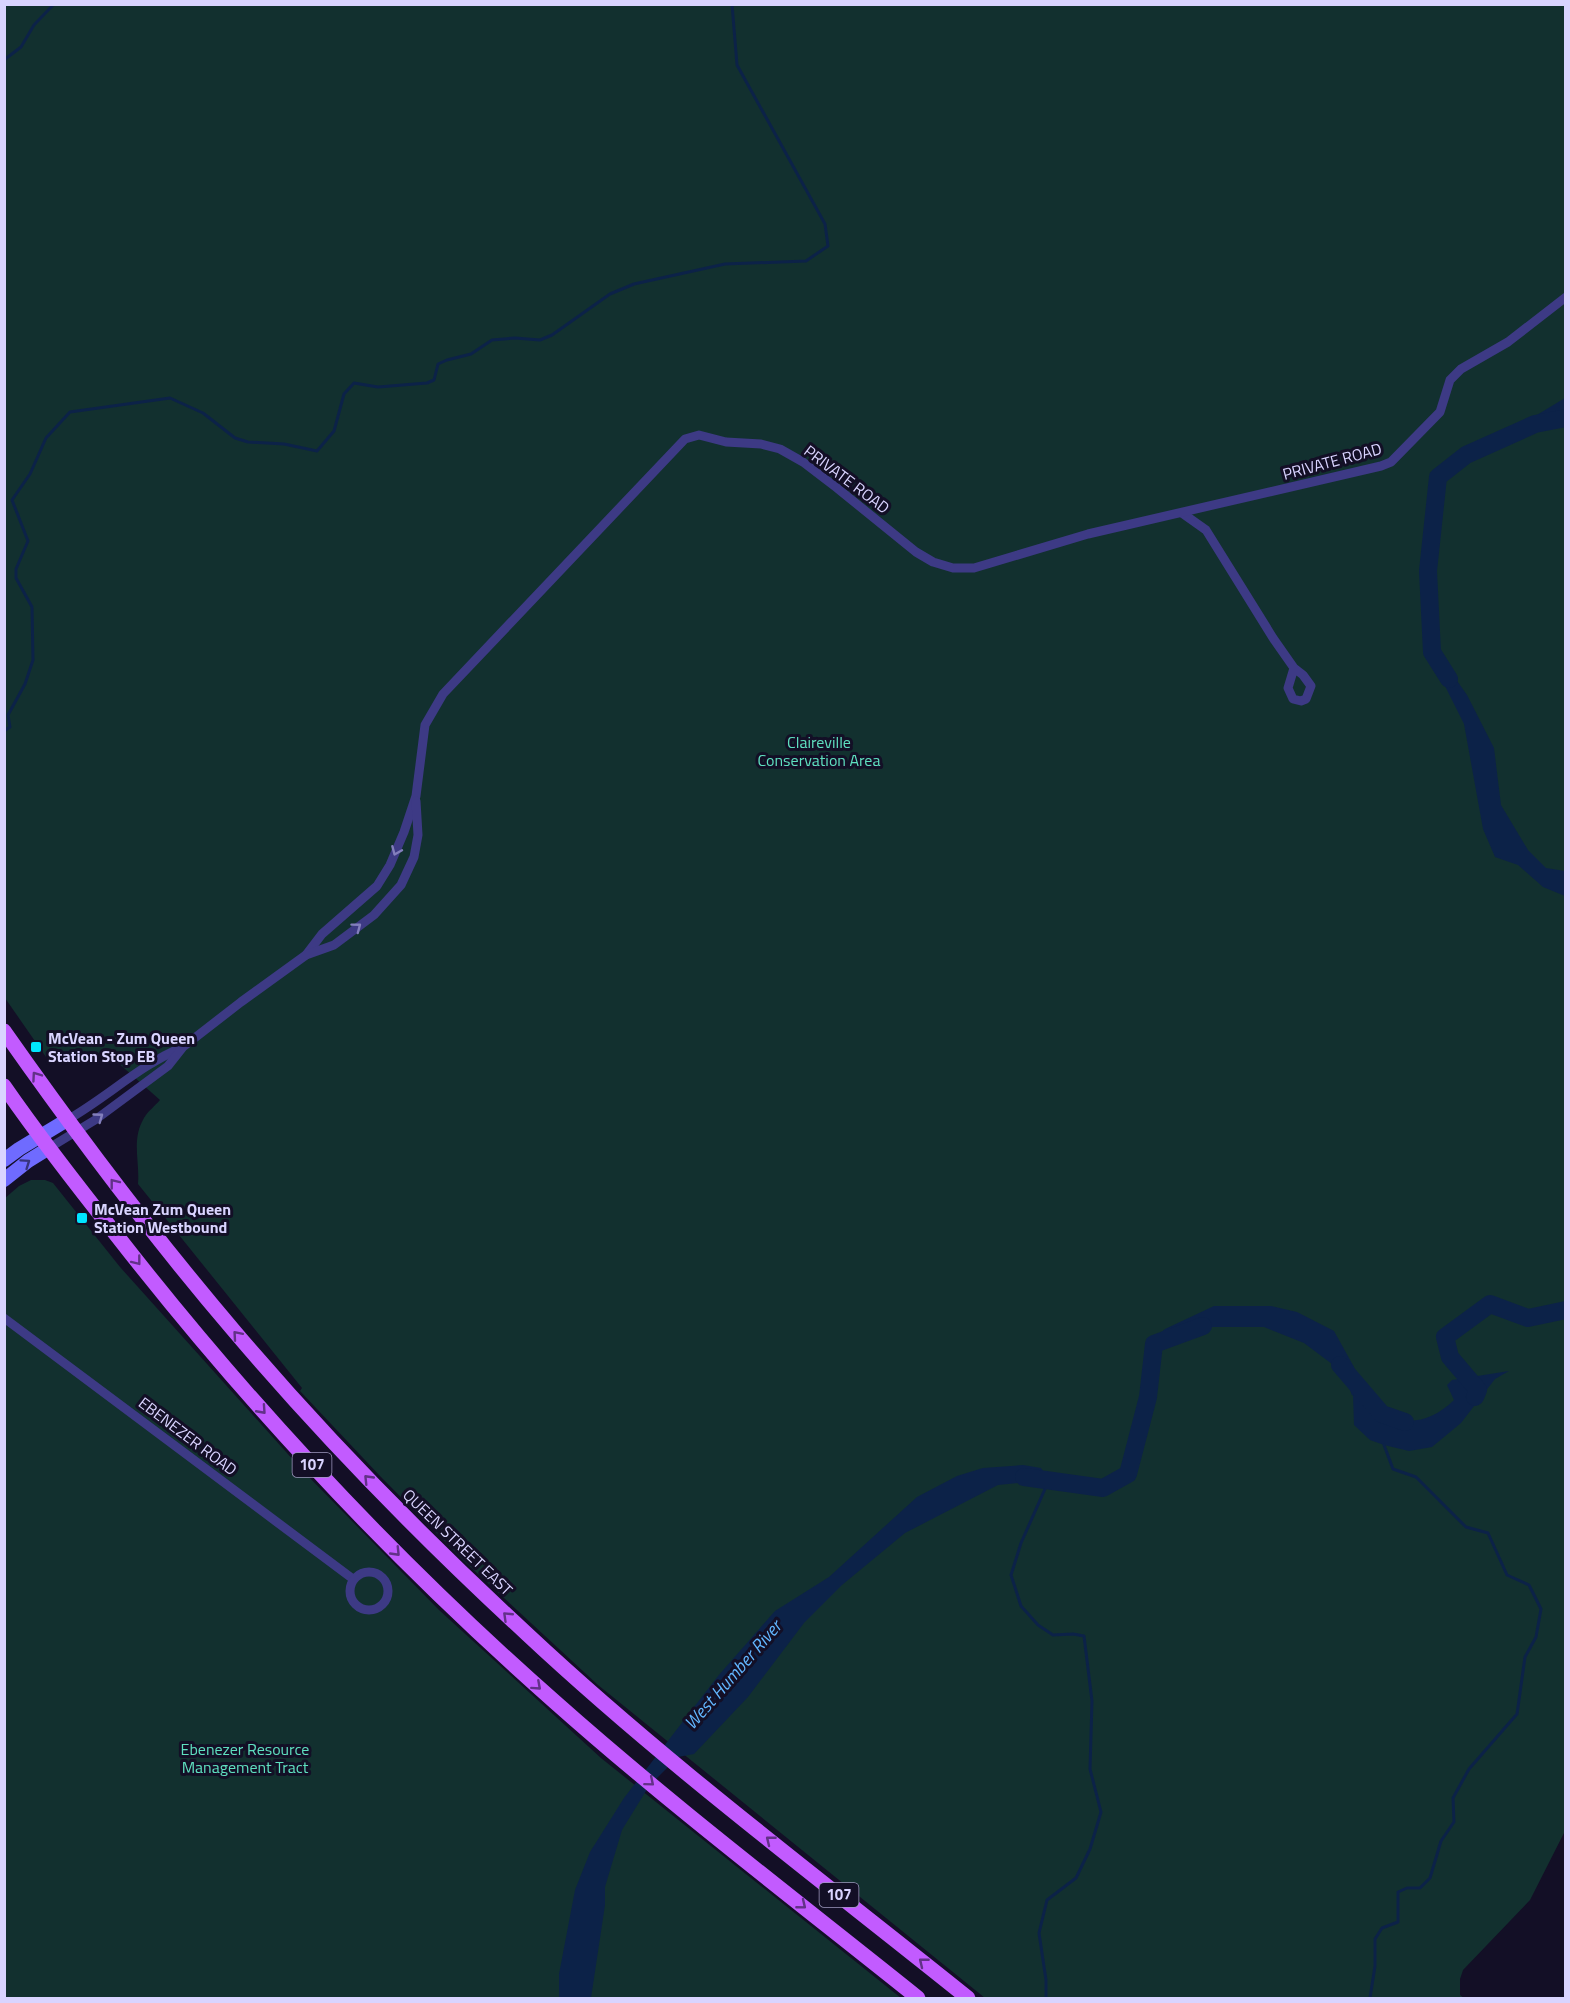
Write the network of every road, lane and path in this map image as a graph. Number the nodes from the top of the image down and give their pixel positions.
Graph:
1 (1566, 297) edge
2 (1182, 513) junction
3 (1294, 668) dead end
4 (416, 796) junction
5 (306, 955) junction
6 (4, 1031) edge
7 (183, 1047) junction
8 (4, 1086) edge
9 (72, 1126) junction
10 (45, 1142) junction
11 (4, 1160) edge
12 (4, 1180) edge
13 (4, 1318) edge
14 (353, 1580) junction
15 (918, 1998) edge
16 (968, 1998) edge

1 - 2 street, PRIVATE ROAD
2 - 3 street
2 - 4 street, PRIVATE ROAD
4 -> 5 street
5 -> 4 street
5 - 7 street
9 -> 6 main road, QUEEN STREET EAST / 107
7 - 9 street
9 -> 7 street
8 - 10 main road, 107
9 - 10 main road
16 -> 9 main road, QUEEN STREET EAST / 107
10 - 11 main road
12 -> 10 main road
10 -> 15 main road, 107
13 - 14 street, EBENEZER ROAD
14 - 14 street

